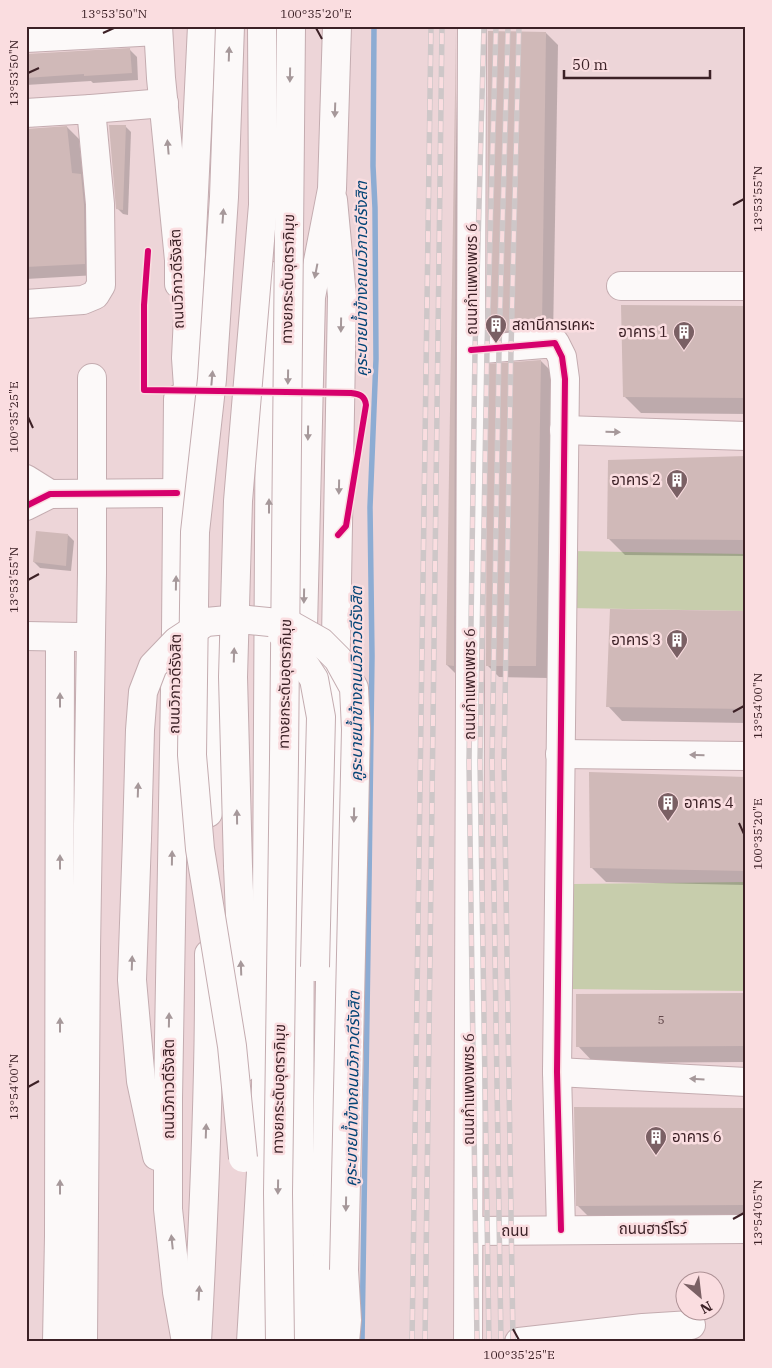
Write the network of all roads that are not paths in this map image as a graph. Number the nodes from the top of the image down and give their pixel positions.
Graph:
1 (189, 26) edge
2 (202, 26) edge
3 (230, 26) edge
4 (257, 26) edge
5 (262, 26) edge
6 (291, 26) edge
7 (338, 26) edge
8 (472, 26) edge
9 (158, 29) edge
10 (26, 38) edge
11 (164, 103) junction
12 (91, 109) junction
13 (26, 113) edge
14 (332, 189) junction
15 (179, 260) junction
16 (621, 286) dead end
17 (746, 286) edge
18 (26, 304) edge
19 (471, 350) junction
20 (92, 378) dead end
21 (564, 430) junction
22 (746, 436) edge
23 (26, 479) edge
24 (177, 493) junction
25 (50, 494) junction
26 (92, 494) junction
27 (26, 506) edge
28 (268, 622) junction
29 (26, 636) edge
30 (91, 636) junction
31 (60, 637) junction
32 (560, 754) junction
33 (746, 756) edge
34 (556, 1072) junction
35 (746, 1082) edge
36 (243, 1158) junction
37 (168, 1209) junction
38 (746, 1229) edge
39 (560, 1230) junction
40 (469, 1231) junction
41 (72, 1236) junction
42 (692, 1325) dead end
43 (57, 1342) edge
44 (83, 1342) edge
45 (186, 1342) edge
46 (197, 1342) edge
47 (249, 1342) edge
48 (280, 1342) edge
49 (299, 1342) edge
50 (308, 1342) edge
51 (325, 1342) edge
52 (345, 1342) edge
53 (468, 1342) edge
54 (520, 1342) edge

1 - 15 main road
46 -> 2 main road
36 -> 3 main road, ทางยกระดับอุตราภิมุข, bridge
47 -> 4 main road
36 -> 5 main road, ทางยกระดับอุตราภิมุข, bridge
6 -> 48 main road, ทางยกระดับอุตราภิมุข, bridge
7 -> 14 main road
8 - 19 main road, ถนนกำแพงเพชร 6
9 - 10 main road
9 - 11 main road, ถนนวิภาวดีรังสิต
11 - 12 main road
15 -> 11 main road, ถนนวิภาวดีรังสิต
12 - 13 main road
12 - 18 main road
14 -> 49 main road
14 -> 51 main road
15 - 24 main road, ถนนวิภาวดีรังสิต
16 - 17 main road
19 - 21 main road
19 - 40 main road, ถนนกำแพงเพชร 6
20 - 26 main road
21 -> 22 main road
21 - 32 main road
23 - 25 main road
24 - 26 main road
37 -> 24 main road, ถนนวิภาวดีรังสิต
25 - 26 main road
25 - 27 main road
26 - 30 main road
37 -> 28 main road, bridge
28 - 50 main road, bridge
28 -> 52 main road, bridge
29 - 31 main road
30 - 31 main road
30 - 41 main road
41 -> 31 main road
33 -> 32 main road
32 - 34 main road
35 -> 34 main road
34 - 39 main road
36 - 47 main road, ทางยกระดับอุตราภิมุข
45 -> 37 main road, ถนนวิภาวดีรังสิต
38 - 39 main road, ถนนฮาร์โรว์
39 - 40 main road, ถนน
40 - 53 main road, ถนนกำแพงเพชร 6
41 - 43 main road
41 - 44 main road
42 - 54 main road

